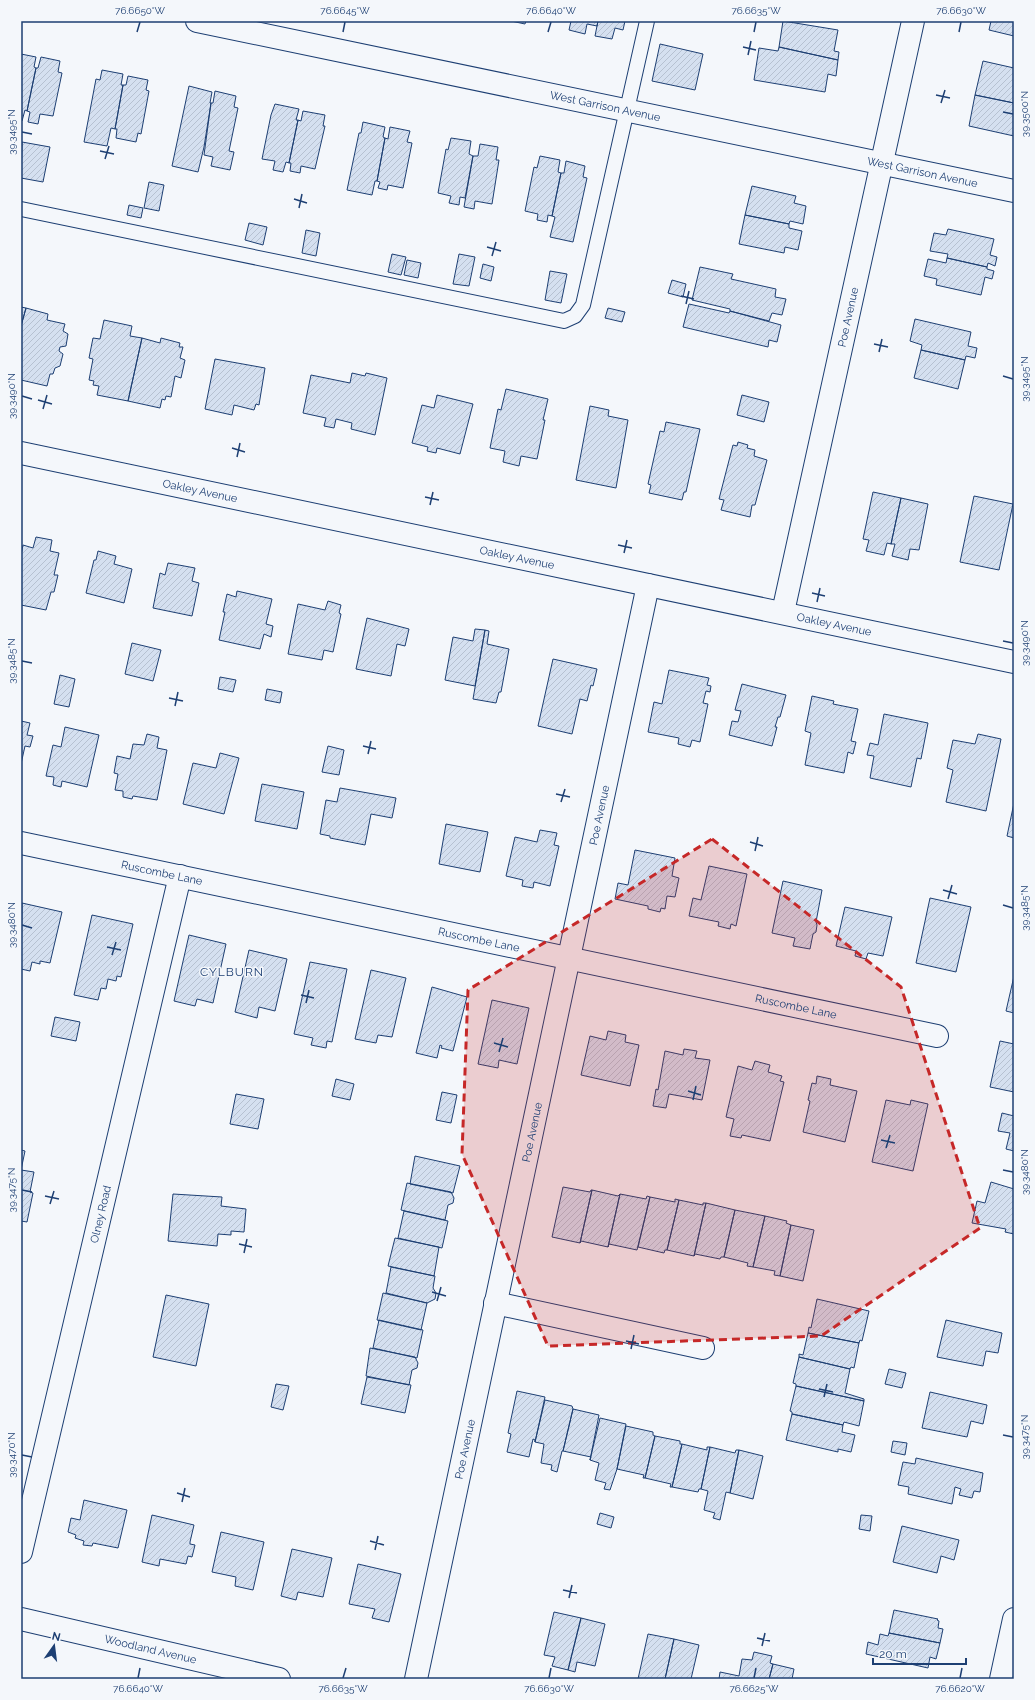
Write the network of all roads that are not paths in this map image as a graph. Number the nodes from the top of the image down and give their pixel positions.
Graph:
1 (197, 21) edge
2 (647, 21) edge
3 (913, 21) edge
4 (628, 111) junction
5 (882, 164) junction
6 (1014, 191) edge
7 (21, 209) edge
8 (21, 453) edge
9 (648, 585) junction
10 (783, 612) junction
11 (1014, 662) edge
12 (21, 843) edge
13 (180, 876) junction
14 (569, 958) junction
15 (937, 1036) dead end
16 (496, 1303) junction
17 (703, 1348) dead end
18 (21, 1552) edge
19 (21, 1619) edge
20 (1014, 1620) edge
21 (279, 1679) edge
22 (416, 1679) edge
23 (1001, 1679) edge

1 - 4 street, West Garrison Avenue
2 - 4 lane
3 - 5 street, Poe Avenue
4 - 5 street, West Garrison Avenue
4 - 7 lane
5 - 6 street, West Garrison Avenue
5 - 10 street, Poe Avenue
8 - 9 street, Oakley Avenue
9 - 10 street, Oakley Avenue
9 - 14 street, Poe Avenue
10 - 11 street, Oakley Avenue
12 - 13 street, Ruscombe Lane
13 - 14 street, Ruscombe Lane
13 - 18 street, Olney Road
14 - 15 street, Ruscombe Lane
14 - 16 street, Poe Avenue
16 - 17 street
16 - 22 street, Poe Avenue
19 - 21 street, Woodland Avenue
20 - 23 street

